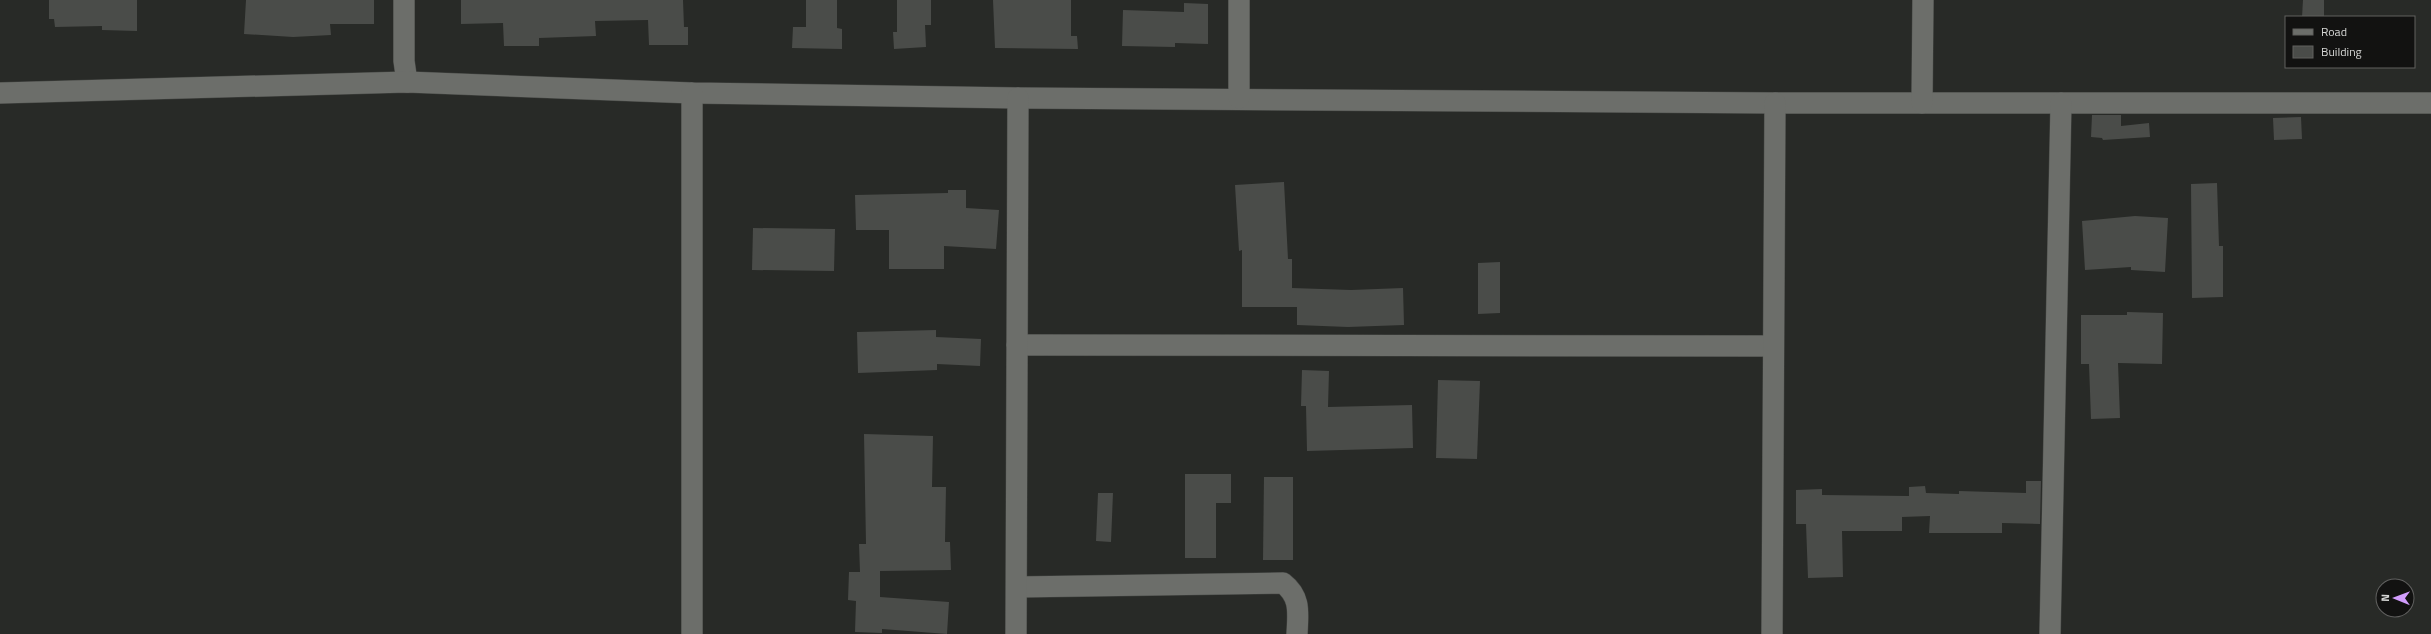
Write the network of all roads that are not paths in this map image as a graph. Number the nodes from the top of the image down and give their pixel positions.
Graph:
1 (404, 0) edge
2 (1240, 0) edge
3 (1923, 0) edge
4 (407, 82) junction
5 (1, 93) edge
6 (692, 93) junction
7 (1018, 98) junction
8 (1239, 98) junction
9 (1775, 103) junction
10 (1922, 103) junction
11 (2061, 103) junction
12 (2431, 103) edge
13 (1017, 345) junction
14 (1773, 346) junction
15 (1017, 587) junction
16 (692, 634) edge
17 (1016, 634) edge
18 (1297, 634) edge
19 (1772, 634) edge
20 (2050, 634) edge

1 - 4 street
2 - 8 street
3 - 10 street
4 - 5 street
4 - 6 street
6 - 7 street
6 - 16 street
7 - 8 street
7 - 13 street
8 - 9 street
9 - 10 street
9 - 14 street
10 - 11 street
11 - 12 street
11 - 20 street
13 - 14 street
13 - 15 street
14 - 19 street
15 - 17 street
15 - 18 street

